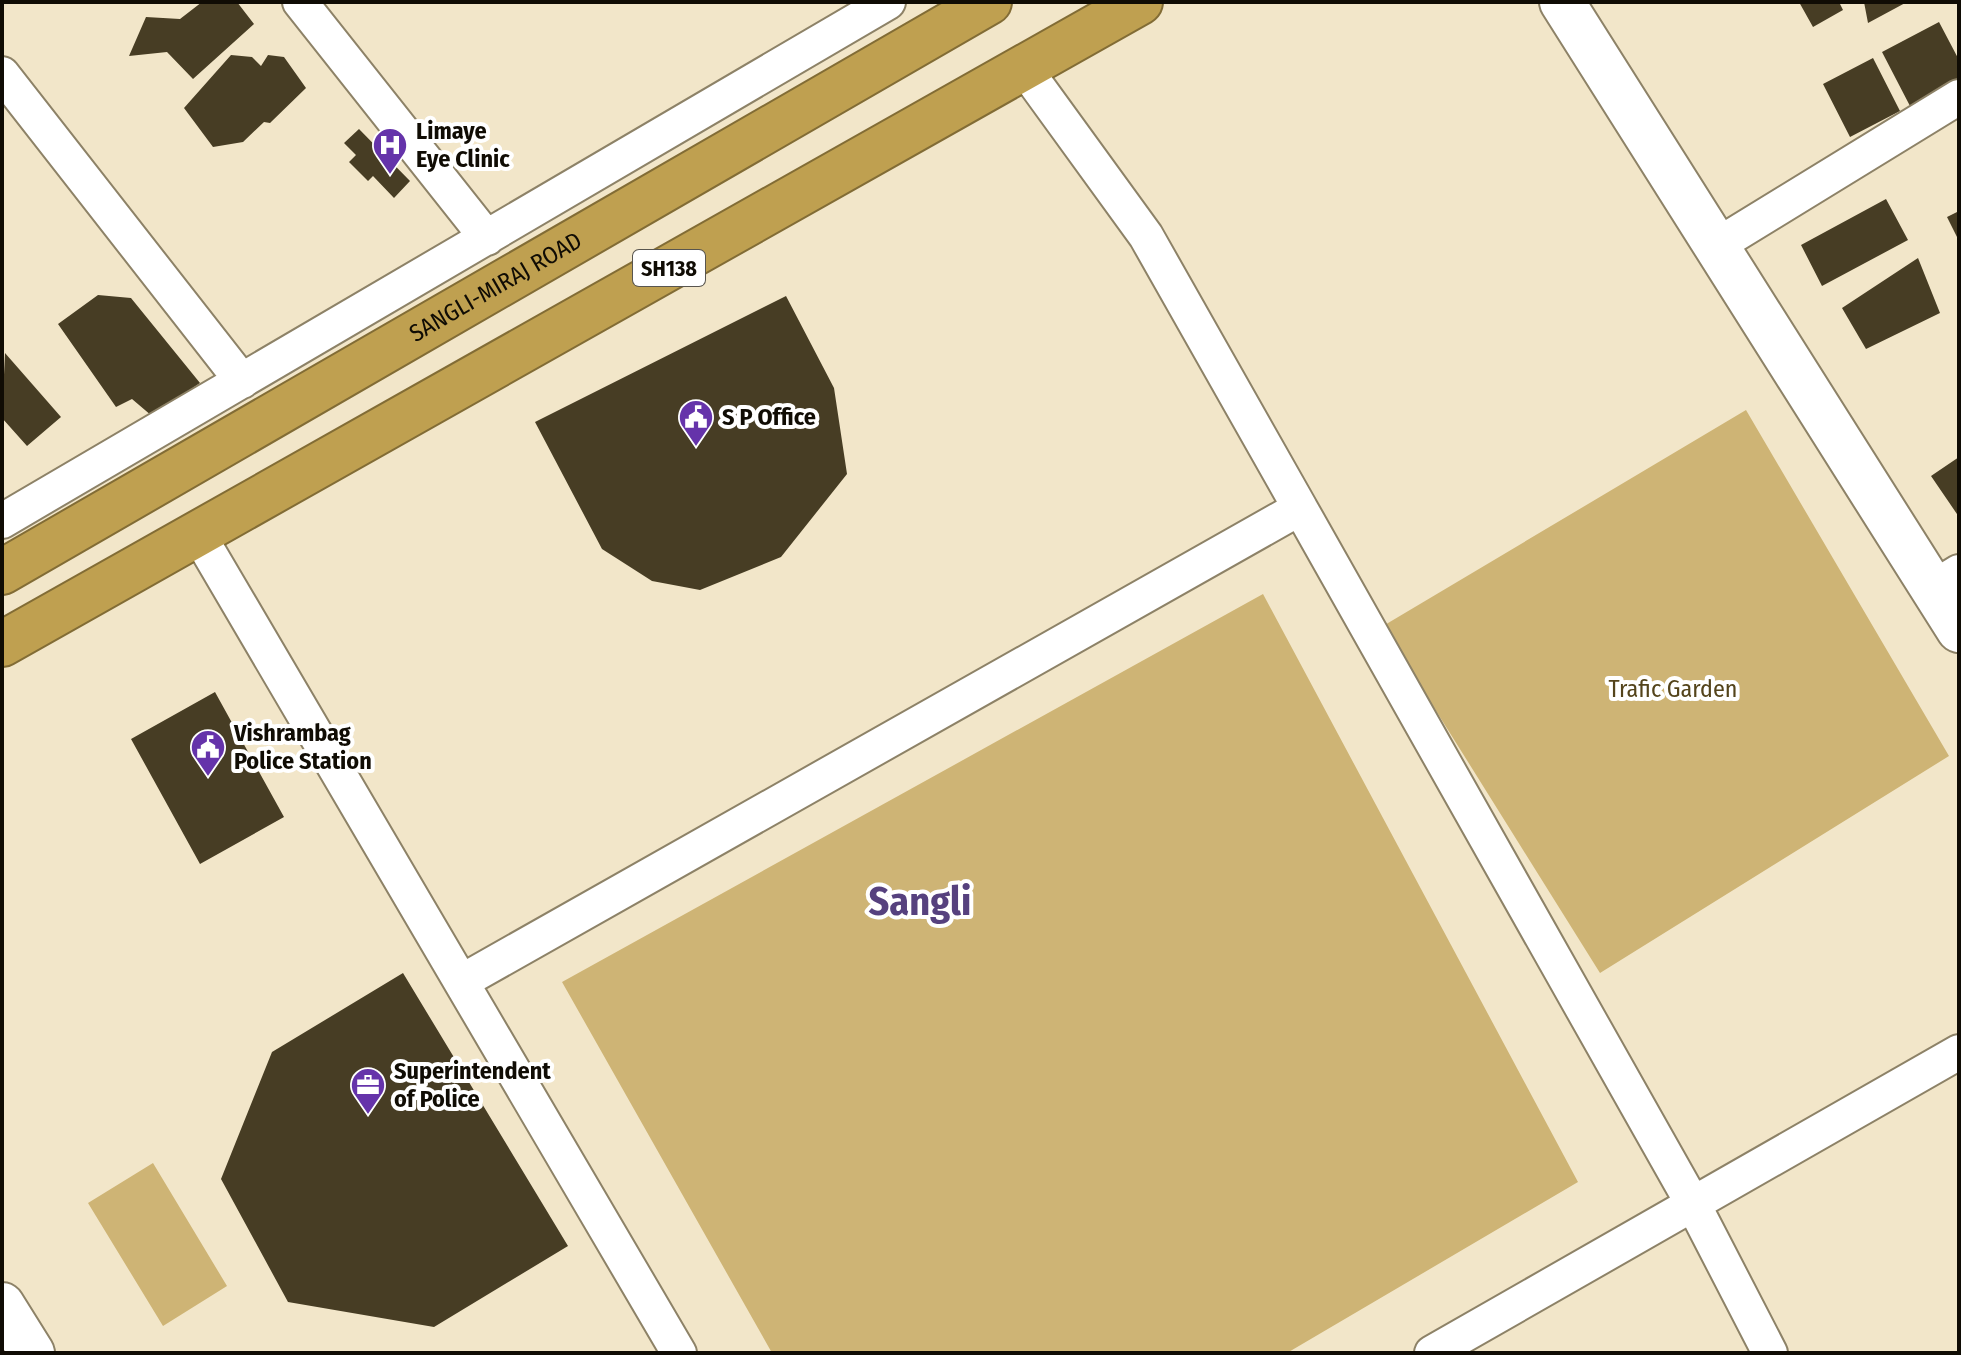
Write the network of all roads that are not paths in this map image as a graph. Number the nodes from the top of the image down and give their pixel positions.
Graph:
1 (300, 2) edge
2 (888, 2) edge
3 (989, 2) edge
4 (1140, 2) edge
5 (1562, 2) edge
6 (1024, 68) junction
7 (2, 74) edge
8 (1959, 97) edge
9 (487, 238) junction
10 (1716, 246) junction
11 (242, 381) junction
12 (9, 505) edge
13 (1300, 508) junction
14 (198, 534) junction
15 (2, 572) edge
16 (1946, 580) edge
17 (1959, 630) edge
18 (2, 644) edge
19 (461, 982) junction
20 (1959, 1052) edge
21 (1693, 1204) junction
22 (2, 1305) edge
23 (32, 1353) edge
24 (679, 1353) edge
25 (1432, 1353) edge
26 (1770, 1353) edge

1 - 9 street
2 - 9 street
3 - 15 highway, SANGLI-MIRAJ ROAD
4 - 6 highway, SH138
5 - 10 main road
6 - 13 street
6 - 14 highway, SH138
7 - 11 street
8 - 10 street
9 - 11 street
10 - 16 main road
11 - 12 street
13 - 19 street
13 - 21 street
14 - 18 highway
14 - 19 street
16 - 17 main road
19 - 24 street
20 - 21 street
21 - 25 street
21 - 26 street
22 - 23 main road

